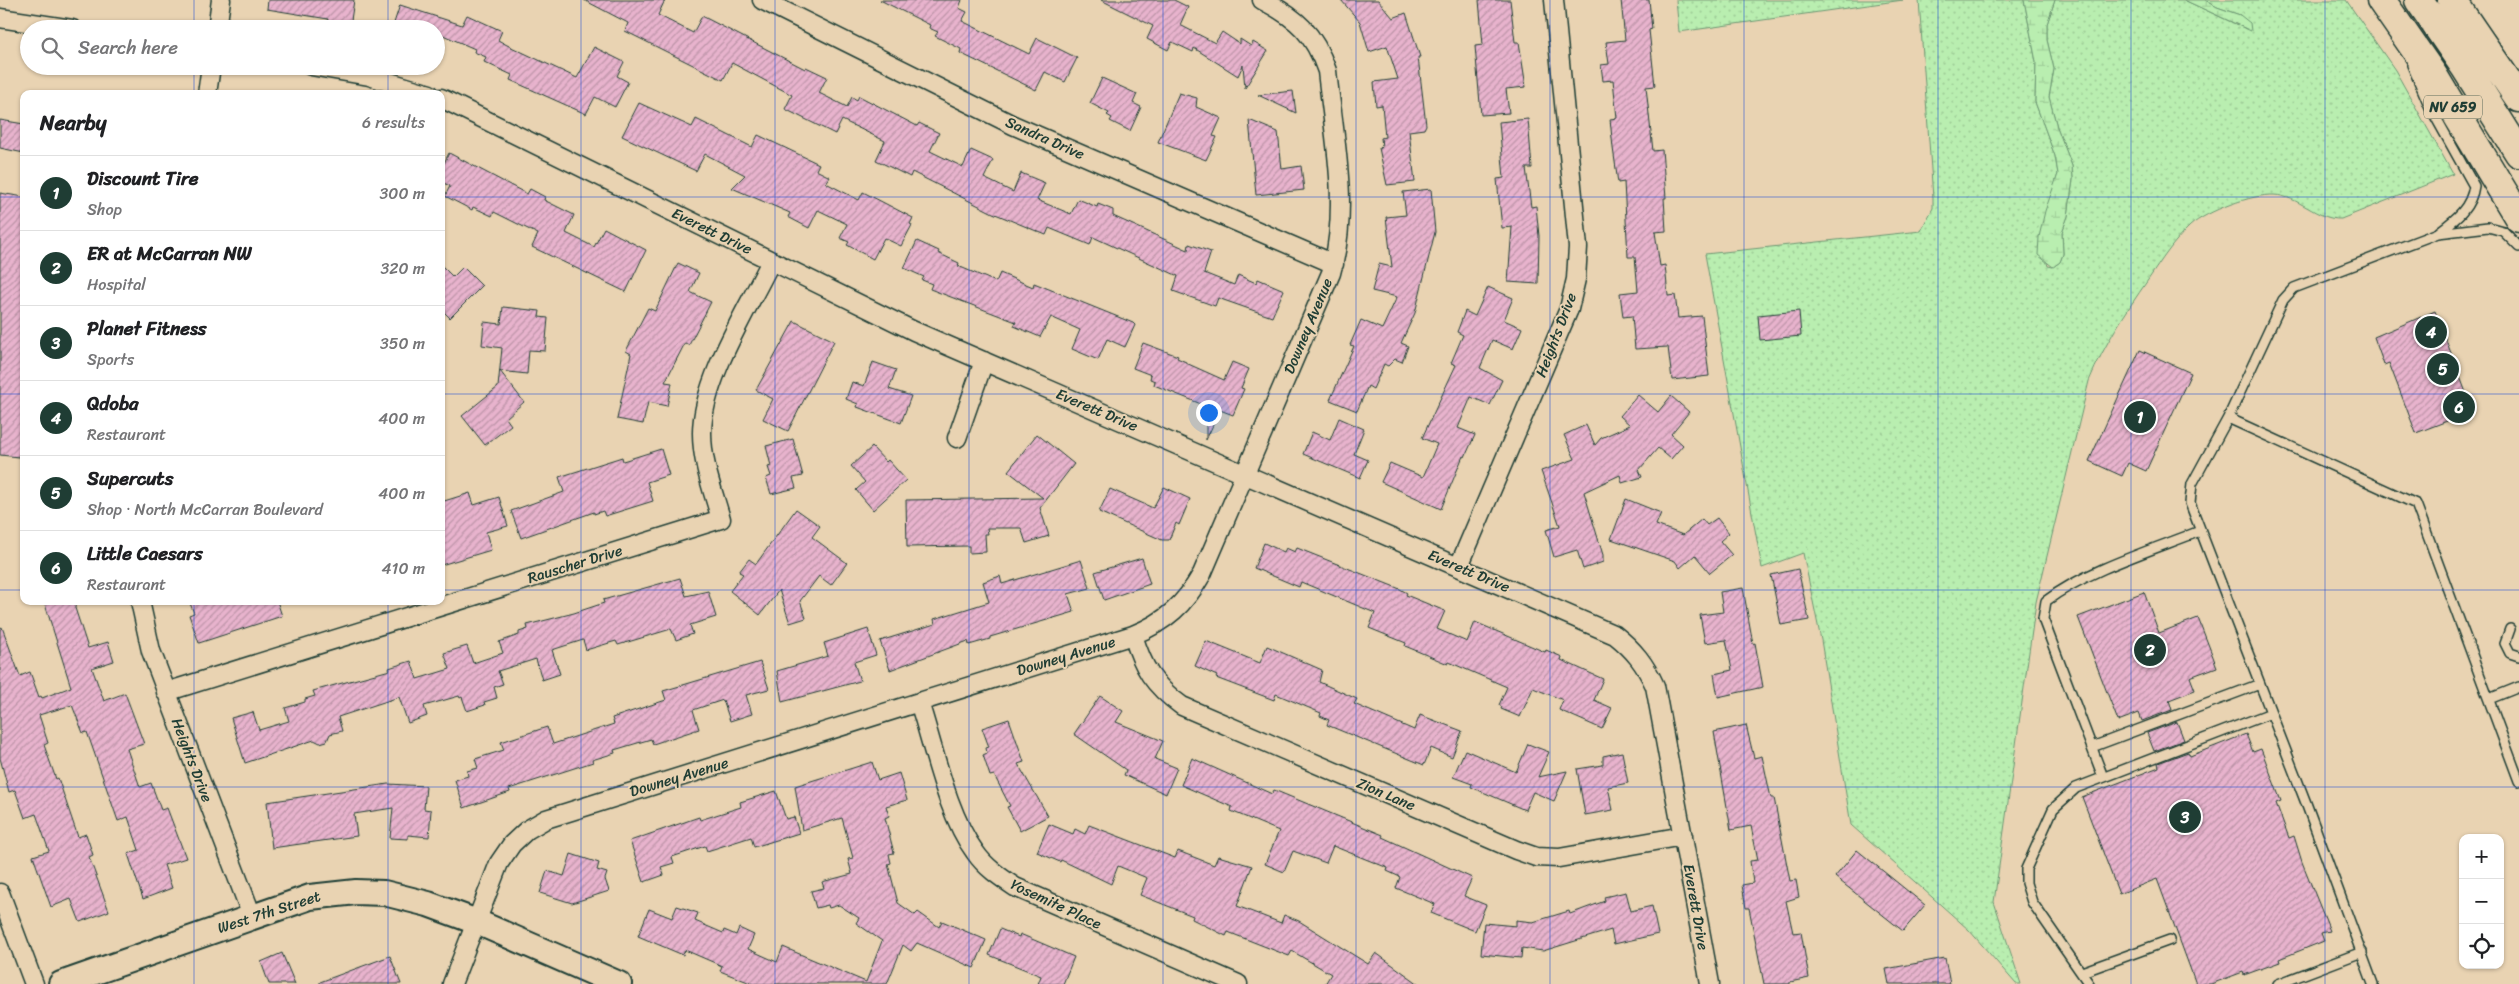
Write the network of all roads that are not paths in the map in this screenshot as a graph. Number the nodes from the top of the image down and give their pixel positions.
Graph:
1 (221, 0) edge
2 (762, 0) edge
3 (1262, 0) edge
4 (1554, 0) edge
5 (2419, 0) edge
6 (2452, 0) edge
7 (2384, 5) edge
8 (0, 18) edge
9 (218, 20) edge
10 (20, 21) edge
11 (2488, 51) junction
12 (210, 75) edge
13 (363, 75) edge
14 (208, 90) edge
15 (416, 90) edge
16 (2519, 91) edge
17 (2519, 98) edge
18 (445, 100) edge
19 (2519, 153) edge
20 (2519, 218) edge
21 (2438, 233) junction
22 (2519, 247) edge
23 (772, 261) junction
24 (1334, 264) junction
25 (984, 361) junction
26 (2228, 418) junction
27 (957, 438) dead end
28 (1245, 474) junction
29 (2200, 531) junction
30 (1459, 566) junction
31 (141, 605) edge
32 (2510, 629) dead end
33 (1133, 635) junction
34 (2519, 656) edge
35 (2260, 684) junction
36 (2519, 687) edge
37 (166, 692) junction
38 (2489, 698) junction
39 (919, 702) junction
40 (2271, 713) junction
41 (2092, 747) junction
42 (2103, 777) junction
43 (2519, 781) edge
44 (1683, 836) junction
45 (0, 893) edge
46 (252, 916) junction
47 (477, 922) junction
48 (2170, 940) dead end
49 (2362, 952) junction
50 (2082, 972) junction
51 (34, 984) edge
52 (61, 984) edge
53 (452, 984) edge
54 (619, 984) edge
55 (1238, 984) edge
56 (1710, 984) edge
57 (2090, 984) edge
58 (2278, 984) edge
59 (2373, 984) edge

1 - 9 street
2 - 24 street, Sandra Drive
3 - 24 street, Downey Avenue
4 - 30 street, Heights Drive
5 - 19 main road
6 - 11 main road
7 - 20 main road, NV 659
7 - 21 lane
8 - 10 street
11 - 16 lane
11 - 17 main road
12 - 14 street
13 - 15 street
18 - 23 street, Everett Drive
21 - 22 lane
21 - 26 lane
23 - 25 street, Everett Drive
23 - 37 street, Rauscher Drive
24 - 28 street, Downey Avenue
25 - 27 street
25 - 28 street, Everett Drive
26 - 29 lane
26 - 38 lane
28 - 30 street, Everett Drive
28 - 33 street, Downey Avenue
29 - 35 lane
29 - 41 lane
30 - 44 street, Everett Drive
31 - 37 street, Heights Drive
32 - 34 lane
33 - 39 street, Downey Avenue
33 - 44 street, Zion Lane
35 - 40 lane
35 - 41 lane
36 - 38 lane
37 - 46 street, Heights Drive
38 - 43 lane
39 - 47 street, Downey Avenue
39 - 55 street, Yosemite Place
40 - 42 lane
40 - 49 lane
41 - 42 lane
42 - 50 lane
44 - 56 street, Everett Drive
45 - 51 street
46 - 47 main road, West 7th Street
46 - 52 main road, West 7th Street
47 - 53 street, Downey Avenue
47 - 54 main road, West 7th Street
48 - 50 lane
49 - 58 lane
49 - 59 lane
50 - 57 lane

